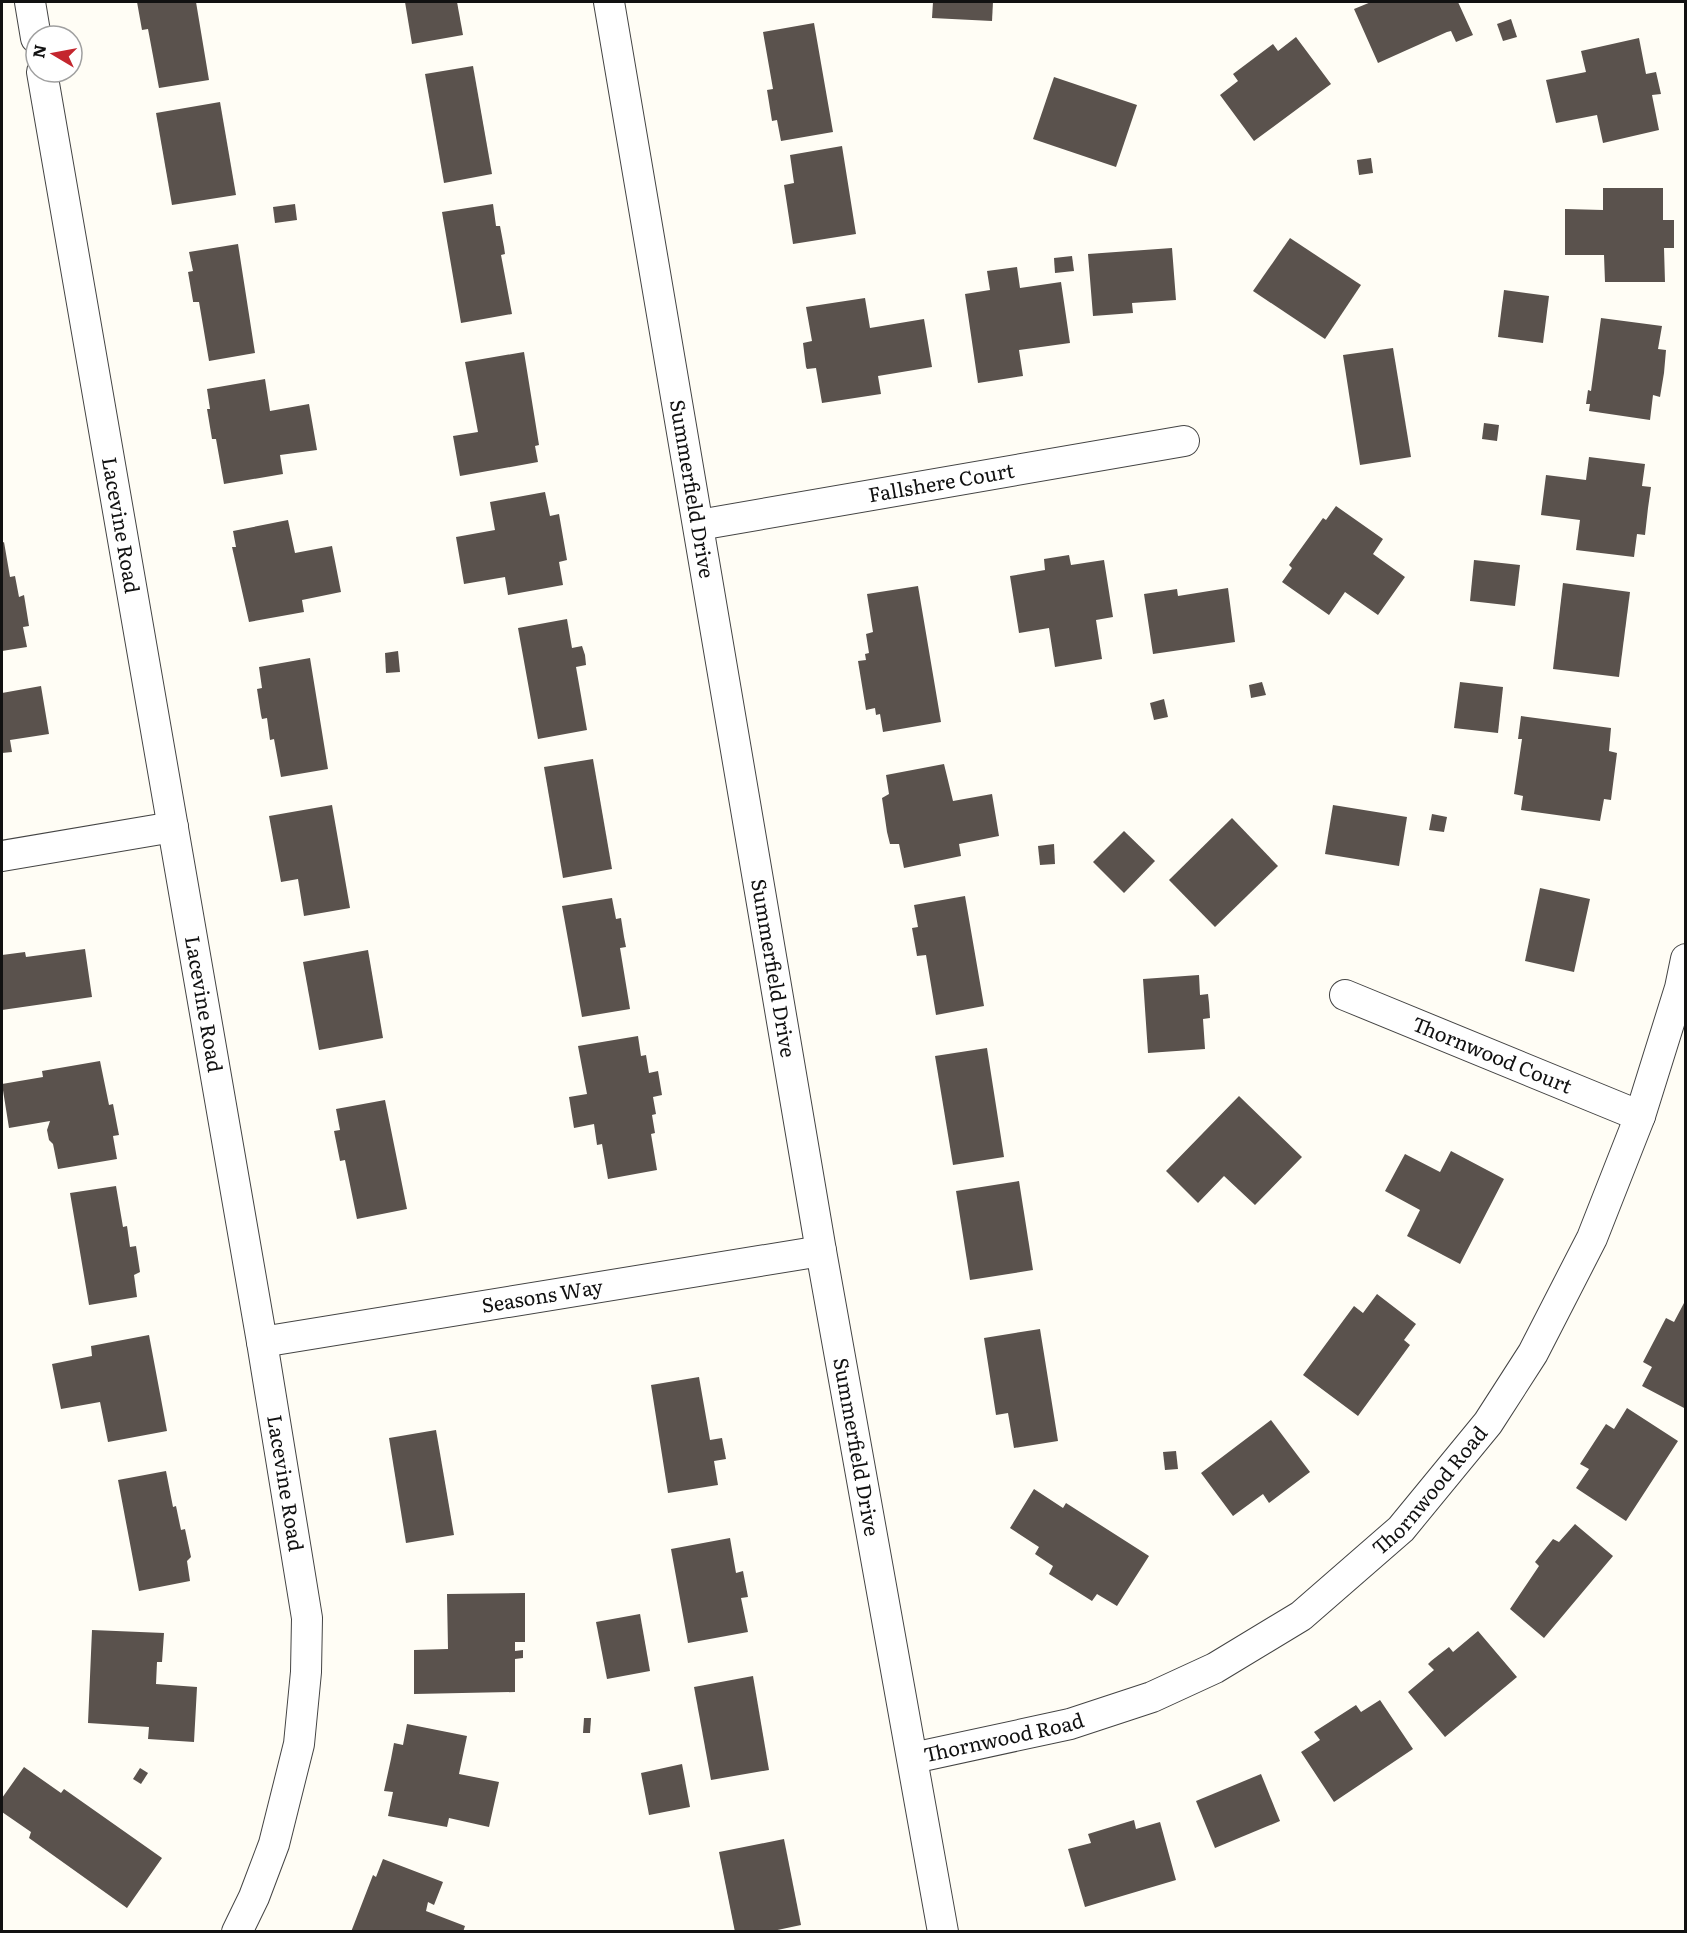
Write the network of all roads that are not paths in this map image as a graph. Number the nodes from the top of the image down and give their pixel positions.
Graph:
1 (30, 2) edge
2 (609, 2) edge
3 (34, 24) edge
4 (44, 84) edge
5 (1184, 441) dead end
6 (699, 525) junction
7 (173, 827) junction
8 (2, 856) edge
9 (1686, 959) edge
10 (1345, 995) dead end
11 (1640, 1116) junction
12 (821, 1251) junction
13 (262, 1342) junction
14 (913, 1758) junction
15 (237, 1932) edge
16 (943, 1932) edge

1 - 3 street
2 - 6 street, Summerfield Drive
4 - 7 street, Lacevine Road
5 - 6 street, Fallshere Court
6 - 12 street, Summerfield Drive
7 - 8 street
7 - 13 street, Lacevine Road
9 - 11 street, Thornwood Road
10 - 11 street, Thornwood Court
11 - 14 street, Thornwood Road
12 - 13 street, Seasons Way
12 - 14 street, Summerfield Drive
13 - 15 street, Lacevine Road
14 - 16 street, Summerfield Drive

